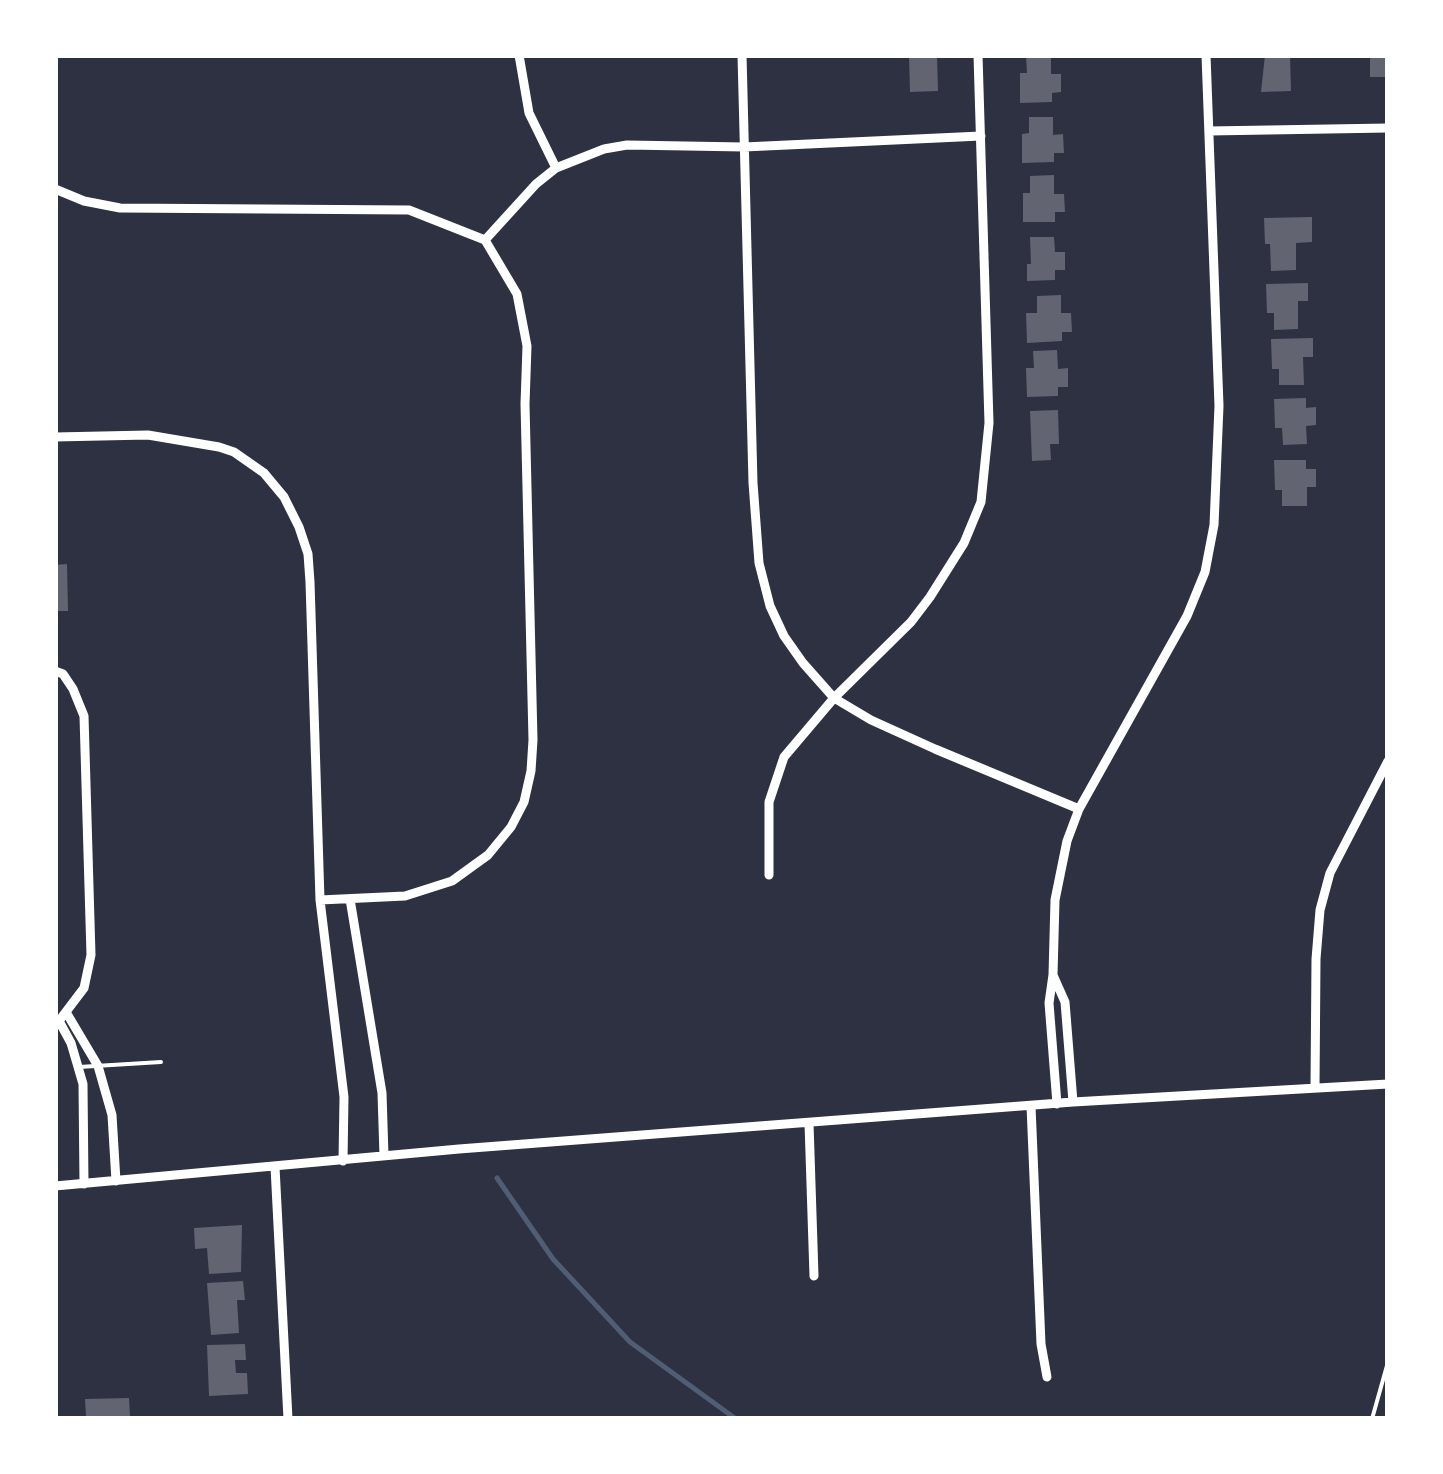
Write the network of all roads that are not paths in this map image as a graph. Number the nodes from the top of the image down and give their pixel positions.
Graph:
1 (520, 55) edge
2 (742, 55) edge
3 (978, 55) edge
4 (1206, 55) edge
5 (1388, 128) edge
6 (1209, 131) junction
7 (981, 136) junction
8 (744, 147) junction
9 (556, 168) junction
10 (55, 188) edge
11 (484, 240) junction
12 (55, 436) edge
13 (59, 673) edge
14 (834, 698) junction
15 (1388, 762) edge
16 (1079, 810) junction
17 (769, 875) dead end
18 (320, 900) junction
19 (350, 900) junction
20 (1053, 975) junction
21 (60, 1018) edge
22 (161, 1062) dead end
23 (98, 1066) junction
24 (79, 1067) junction
25 (1388, 1084) edge
26 (1315, 1087) junction
27 (1073, 1102) junction
28 (1057, 1104) junction
29 (1031, 1106) junction
30 (809, 1124) junction
31 (384, 1156) junction
32 (343, 1161) junction
33 (276, 1167) junction
34 (116, 1181) junction
35 (84, 1184) junction
36 (55, 1186) edge
37 (814, 1276) dead end
38 (1388, 1362) edge
39 (1047, 1377) dead end
40 (288, 1419) edge
41 (1372, 1419) edge

1 - 9 street
2 - 8 street
3 - 7 street
4 - 6 street
5 - 6 street
6 - 16 street
7 - 8 street
7 - 14 street
8 - 9 street
8 - 14 street
9 - 11 street
10 - 11 street
11 - 19 street
12 - 18 street
13 - 21 street
14 - 16 street
14 - 17 street
15 - 26 street
16 - 20 street
18 - 19 street
18 - 32 street
19 - 31 street
20 - 27 street
20 - 28 street
21 - 23 street
21 - 24 street
22 - 23 lane
23 - 24 lane
23 - 34 street
24 - 35 street
25 - 26 street
26 - 27 street
27 - 28 street
28 - 29 street
29 - 30 street
29 - 39 street
30 - 31 street
30 - 37 street
31 - 32 street
32 - 33 street
33 - 34 street
33 - 40 street
34 - 35 street
35 - 36 street
38 - 41 lane

